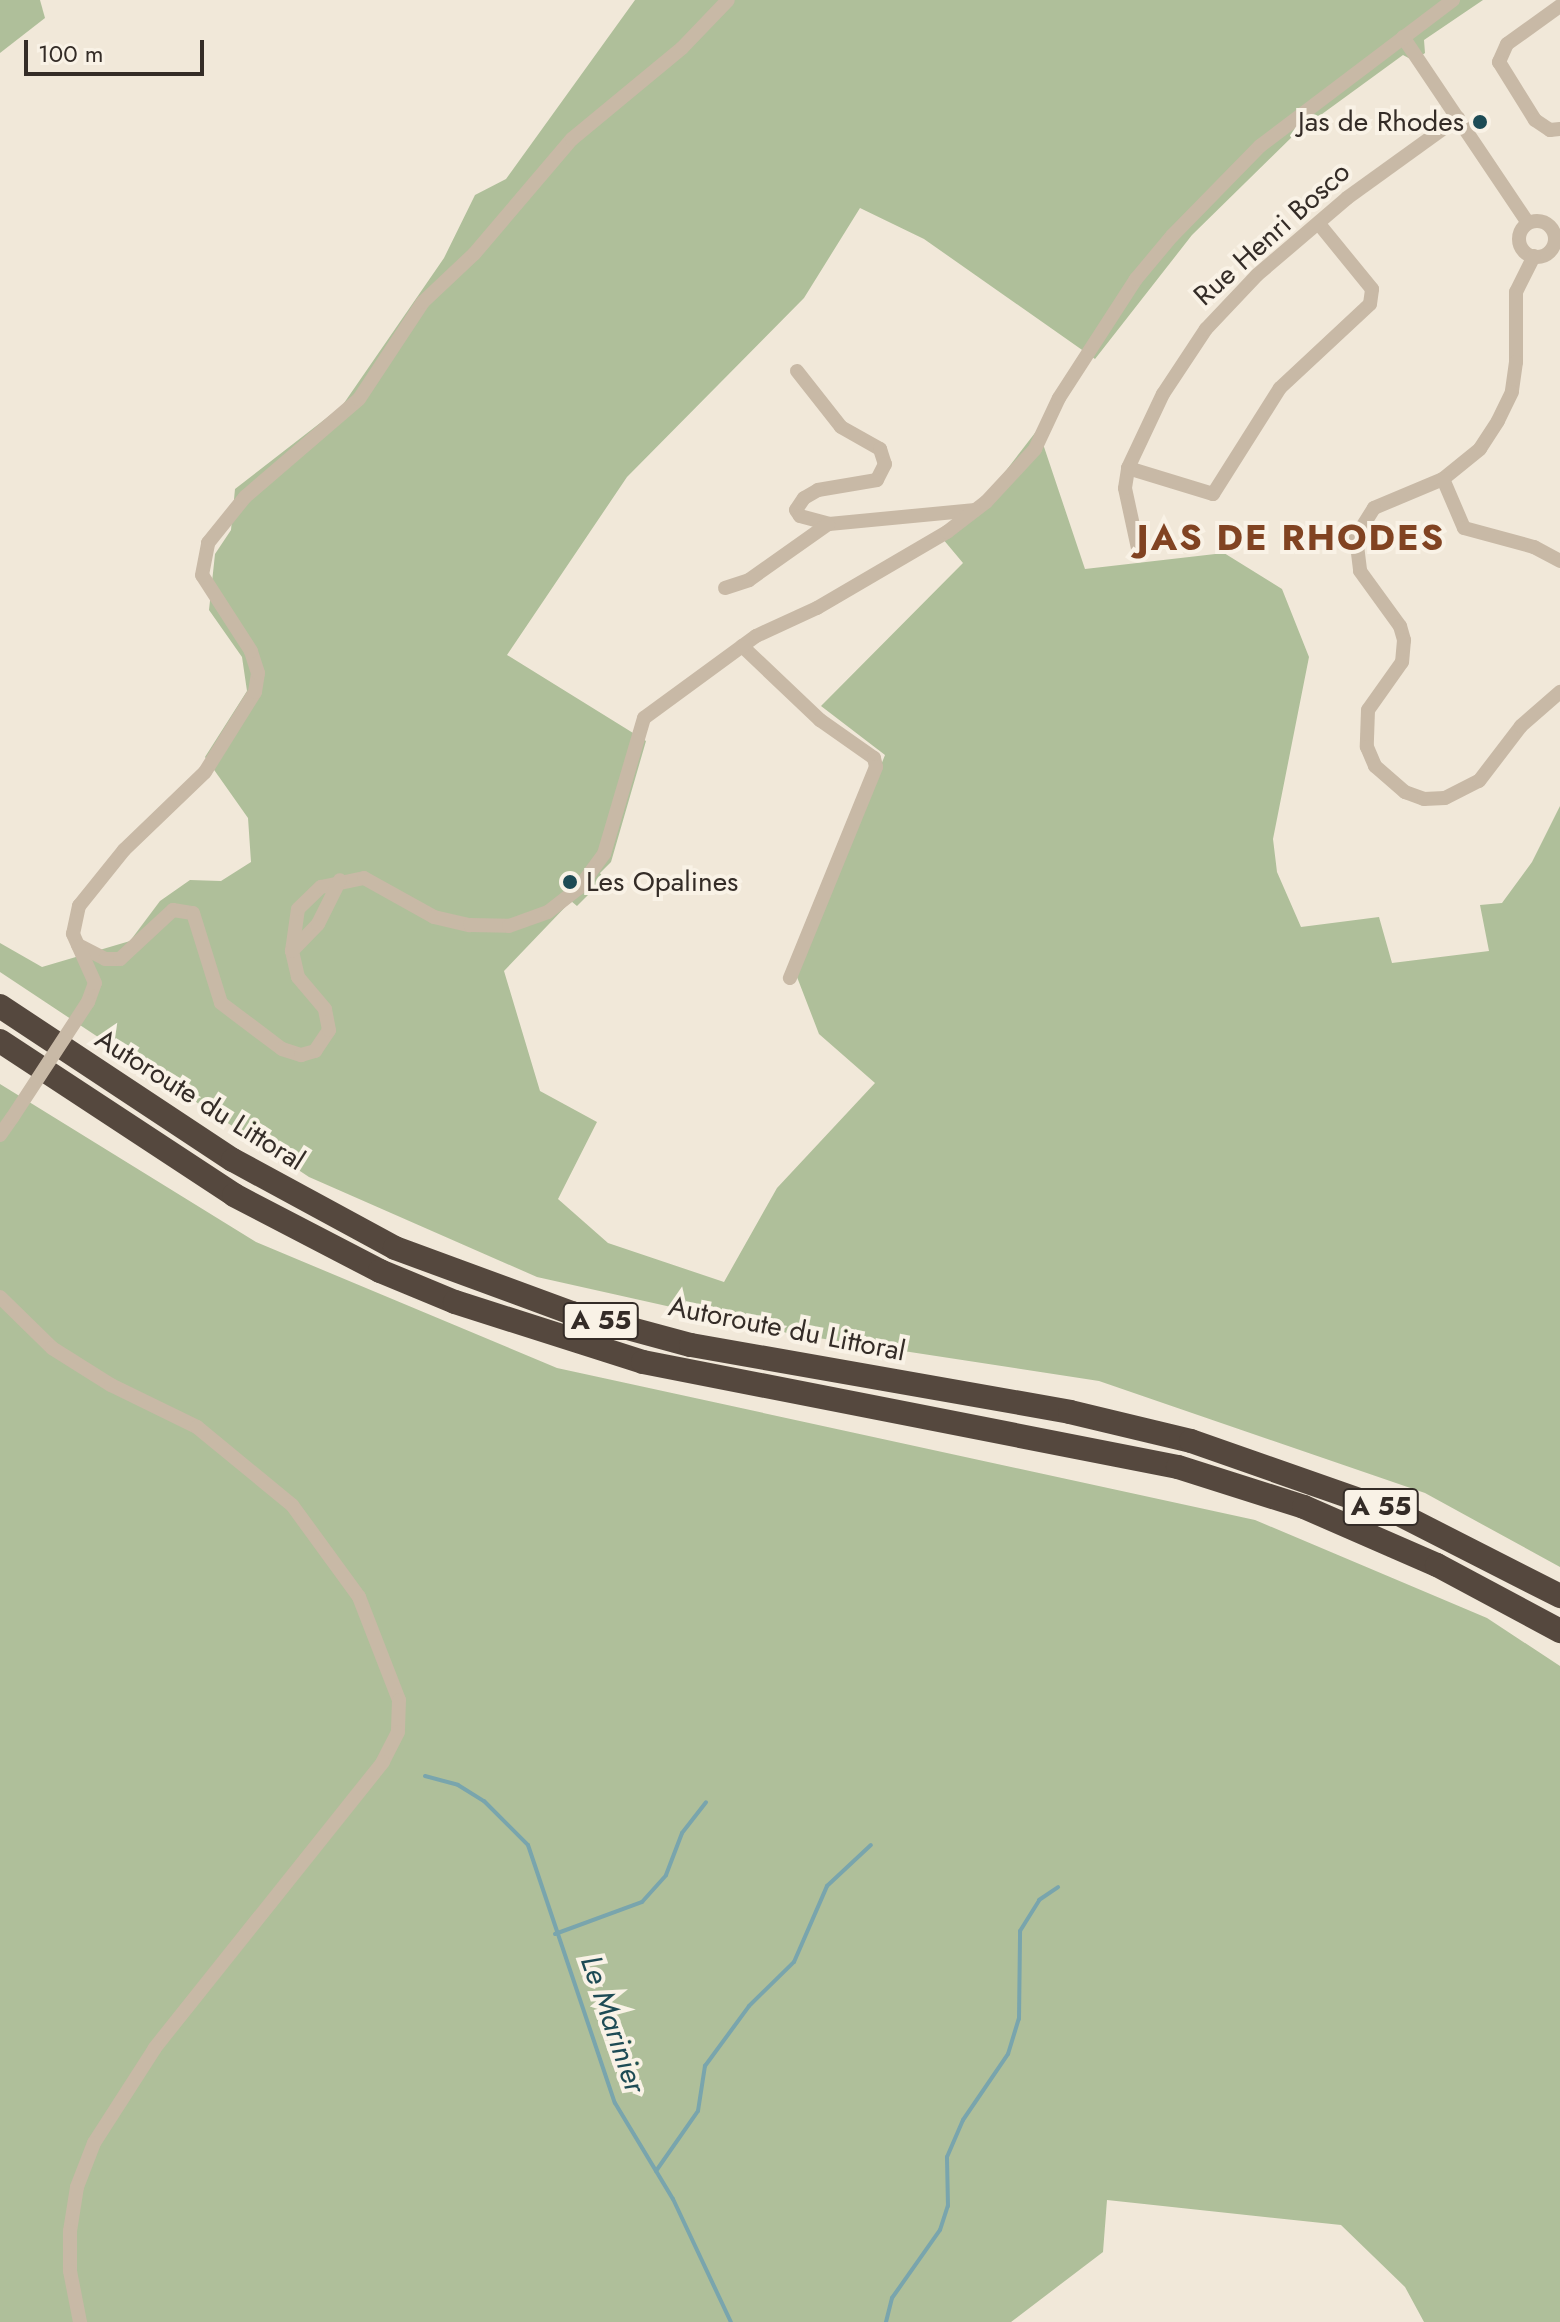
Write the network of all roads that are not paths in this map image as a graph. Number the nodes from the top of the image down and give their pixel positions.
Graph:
1 (728, 0) edge
2 (1453, 0) edge
3 (1557, 0) edge
4 (1560, 6) edge
5 (1403, 37) junction
6 (1458, 118) junction
7 (1560, 129) edge
8 (1528, 223) junction
9 (1319, 224) junction
10 (1557, 236) edge
11 (1534, 256) junction
12 (797, 371) dead end
13 (1128, 468) junction
14 (1443, 479) junction
15 (976, 510) junction
16 (829, 524) junction
17 (1139, 553) dead end
18 (1560, 561) edge
19 (725, 588) dead end
20 (742, 646) junction
21 (1560, 692) edge
22 (340, 880) junction
23 (78, 945) junction
24 (292, 951) junction
25 (790, 978) dead end
26 (0, 1006) edge
27 (0, 1041) edge
28 (0, 1135) edge
29 (0, 1297) edge
30 (1560, 1596) edge
31 (1560, 1631) edge
32 (80, 2322) edge

1 - 23 street
2 - 5 street
3 - 4 street
4 - 7 street
5 - 6 street
5 - 15 street
6 - 8 street
6 - 9 street, Rue Henri Bosco
8 - 10 street
8 - 11 street
9 - 13 street, Rue Henri Bosco
9 - 13 street
10 - 11 street
11 - 14 street
12 - 16 street
13 - 17 street, Rue Henri Bosco
14 - 18 street
14 - 21 street
15 - 16 street
15 - 20 street
16 - 19 street
20 - 22 street
20 - 25 street
22 - 24 street
22 - 24 street
23 - 24 street
23 - 28 street, bridge
26 - 30 highway, Autoroute du Littoral / A 55
27 - 31 highway, Autoroute du Littoral / A 55
29 - 32 street

